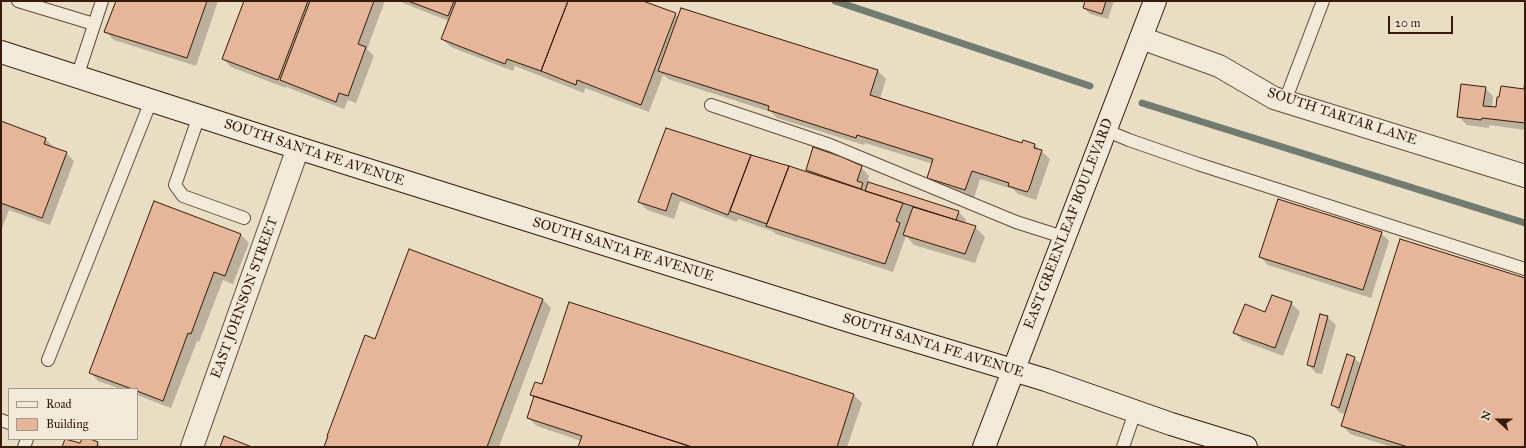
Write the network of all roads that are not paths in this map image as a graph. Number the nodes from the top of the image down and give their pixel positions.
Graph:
1 (18, 1) edge
2 (102, 1) edge
3 (1155, 1) edge
4 (1323, 1) edge
5 (94, 24) junction
6 (1141, 38) junction
7 (1, 52) edge
8 (77, 77) junction
9 (151, 101) junction
10 (1285, 101) junction
11 (711, 105) dead end
12 (198, 116) junction
13 (1105, 130) junction
14 (298, 148) junction
15 (1525, 176) edge
16 (244, 218) dead end
17 (1063, 237) junction
18 (1525, 269) edge
19 (48, 360) dead end
20 (1014, 370) junction
21 (1135, 412) junction
22 (192, 447) edge
23 (984, 447) edge
24 (1123, 447) edge
25 (1246, 447) edge

1 - 5 lane
2 - 5 lane
3 - 6 main road, EAST GREENLEAF BOULEVARD
4 - 10 lane
5 - 8 lane
6 - 10 main road, SOUTH TARTAR LANE
6 - 13 main road, EAST GREENLEAF BOULEVARD
7 - 8 main road, SOUTH SANTA FE AVENUE
8 - 9 main road, SOUTH SANTA FE AVENUE
9 - 12 main road, SOUTH SANTA FE AVENUE
9 - 19 lane
10 - 15 main road, SOUTH TARTAR LANE
11 - 17 lane
12 - 14 main road, SOUTH SANTA FE AVENUE
12 - 16 lane
13 - 17 main road, EAST GREENLEAF BOULEVARD
13 - 18 lane
14 - 20 main road, SOUTH SANTA FE AVENUE
14 - 22 main road, EAST JOHNSON STREET
17 - 20 main road, EAST GREENLEAF BOULEVARD
20 - 21 main road, SOUTH SANTA FE AVENUE
20 - 23 main road, EAST GREENLEAF BOULEVARD
21 - 24 lane
21 - 25 main road, SOUTH SANTA FE AVENUE

